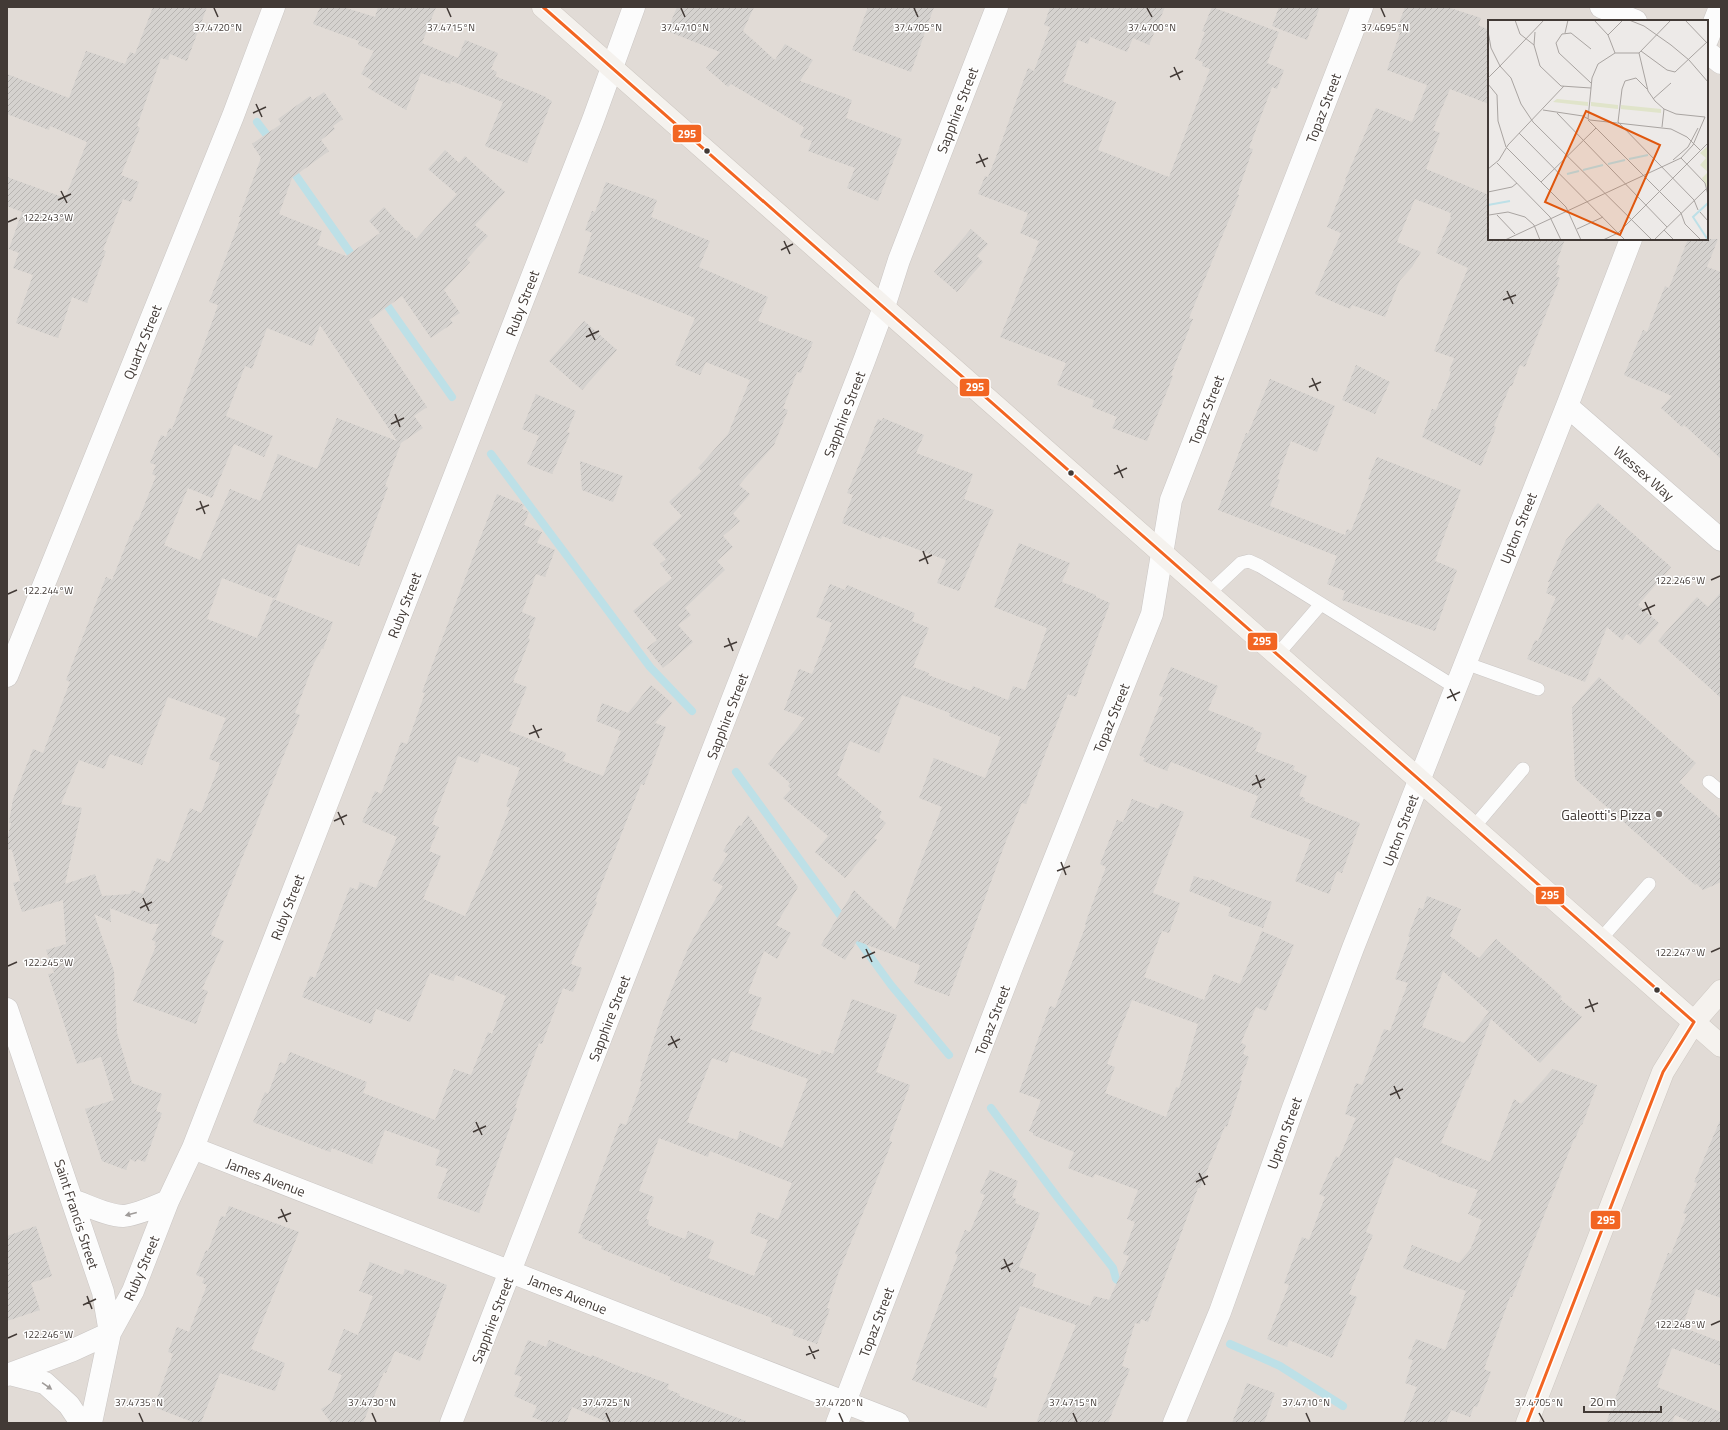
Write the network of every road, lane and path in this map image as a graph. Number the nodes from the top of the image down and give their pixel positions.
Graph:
1 (274, 7) edge
2 (543, 7) edge
3 (634, 7) edge
4 (997, 7) edge
5 (1362, 7) edge
6 (1601, 7) edge
7 (1720, 7) edge
8 (1634, 20) edge
9 (1708, 37) edge
10 (1708, 53) edge
11 (1721, 63) edge
12 (612, 69) junction
13 (1631, 240) edge
14 (884, 307) junction
15 (1567, 406) junction
16 (1721, 540) edge
17 (1162, 554) junction
18 (1208, 594) junction
19 (1321, 604) junction
20 (1277, 655) junction
21 (1465, 663) junction
22 (7, 676) edge
23 (1455, 687) junction
24 (1538, 689) dead end
25 (1523, 768) dead end
26 (1419, 781) junction
27 (1708, 782) dead end
28 (1721, 792) edge
29 (1473, 828) junction
30 (1650, 884) dead end
31 (1600, 940) junction
32 (1721, 991) edge
33 (7, 1009) edge
34 (1694, 1022) junction
35 (1721, 1046) edge
36 (193, 1148) junction
37 (72, 1200) junction
38 (168, 1201) junction
39 (511, 1271) junction
40 (110, 1333) junction
41 (9, 1375) edge
42 (844, 1403) junction
43 (81, 1423) edge
44 (91, 1423) edge
45 (451, 1423) edge
46 (837, 1423) edge
47 (898, 1423) edge
48 (1174, 1423) edge
49 (1527, 1423) edge

1 - 22 street, Quartz Street
2 - 12 main road
3 - 12 street, Ruby Street
4 - 14 street, Sapphire Street
5 - 17 street, Topaz Street
6 - 8 street
7 - 9 street
10 - 11 street
12 - 14 main road
12 - 36 street, Ruby Street
13 - 15 street, Upton Street
14 - 17 main road
14 - 39 street, Sapphire Street
15 - 16 street, Wessex Way
15 - 21 street, Upton Street
17 - 18 main road
17 - 42 street, Topaz Street
18 - 19 lane
18 - 20 main road
19 - 20 lane
19 - 23 lane
20 - 26 main road
21 - 23 street, Upton Street
21 - 24 lane
23 - 26 street, Upton Street
25 - 29 lane
26 - 29 main road
26 - 48 street, Upton Street
27 - 28 lane
29 - 31 main road
30 - 31 lane
31 - 34 main road
32 - 34 main road
33 - 37 street, Saint Francis Street
34 - 35 main road
34 - 49 main road
36 - 38 street, Ruby Street
36 - 39 street, James Avenue
38 -> 37 street
37 - 40 street, Saint Francis Street
38 - 40 street, Ruby Street
39 - 42 street, James Avenue
39 - 45 street, Sapphire Street
40 - 41 street
40 - 44 street, Saint Francis Street
41 -> 43 street
42 - 46 street, Topaz Street
42 - 47 street, James Avenue

